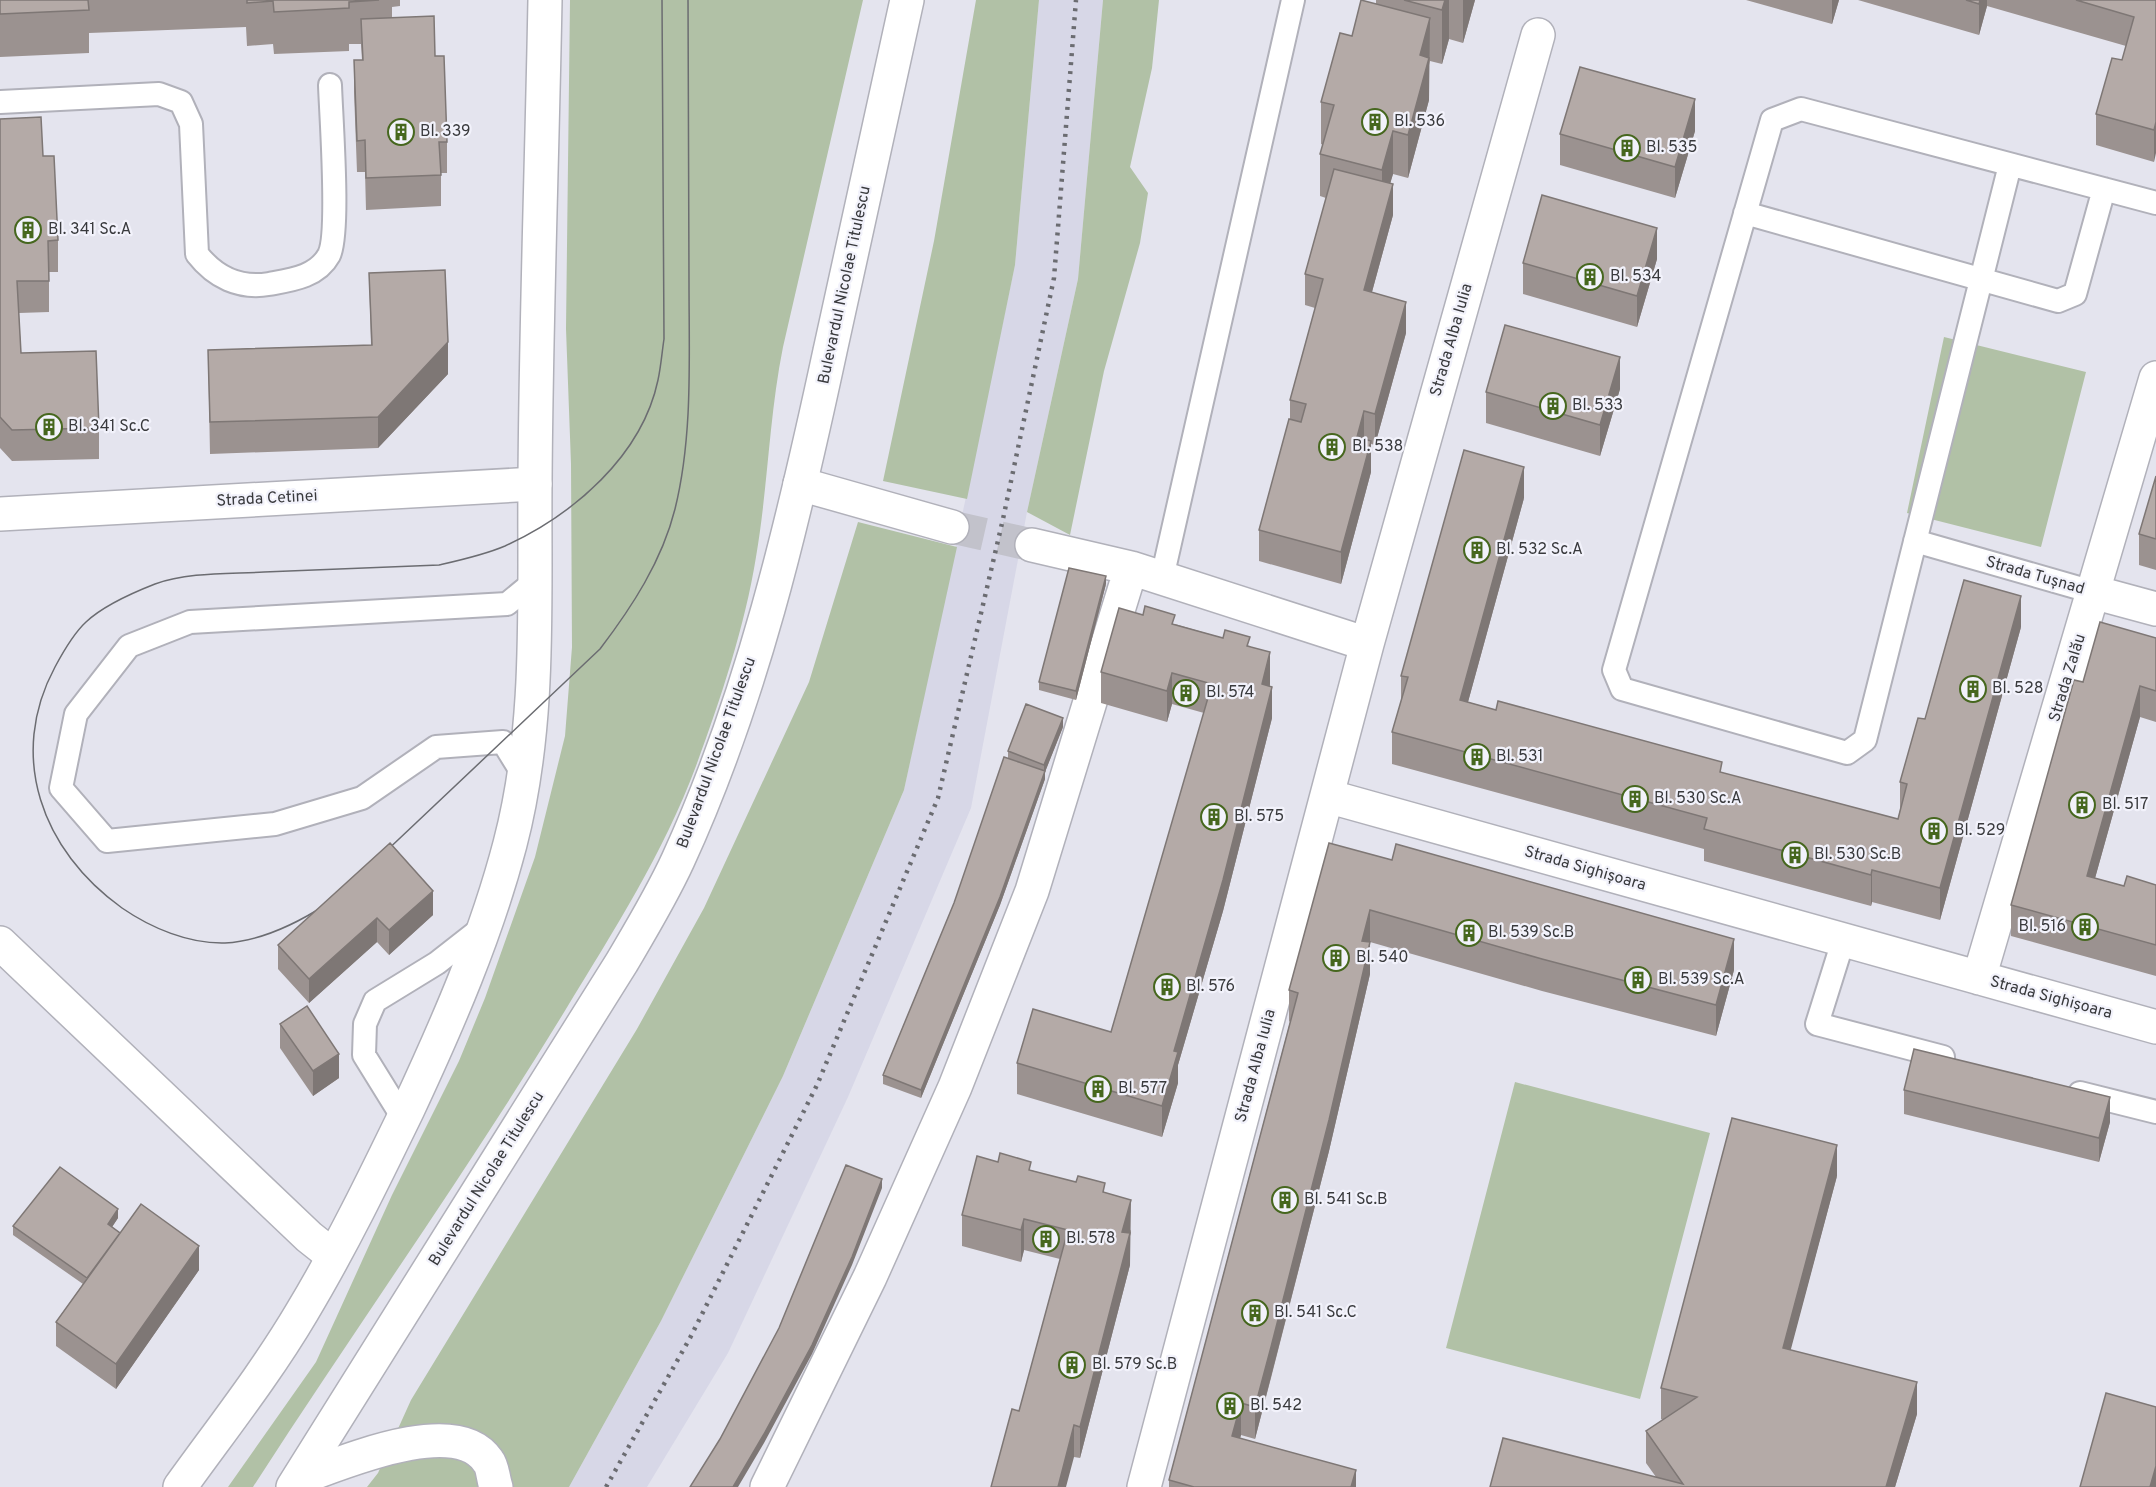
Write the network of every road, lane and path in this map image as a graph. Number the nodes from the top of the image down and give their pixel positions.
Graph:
1 (545, 0) edge
2 (907, 0) edge
3 (1293, 0) edge
4 (1538, 35) dead end
5 (330, 85) dead end
6 (0, 102) edge
7 (2010, 165) junction
8 (2104, 189) junction
9 (2156, 203) edge
10 (1745, 213) junction
11 (1981, 279) junction
12 (2156, 378) edge
13 (535, 484) junction
14 (800, 484) junction
15 (0, 514) edge
16 (952, 527) tunnel mouth
17 (1915, 541) junction
18 (1032, 545) tunnel mouth
19 (1131, 568) junction
20 (1162, 578) junction
21 (535, 581) junction
22 (2093, 592) junction
23 (2156, 609) edge
24 (1366, 644) junction
25 (524, 776) junction
26 (1327, 796) junction
27 (486, 924) junction
28 (1842, 941) junction
29 (5, 957) edge
30 (1979, 978) junction
31 (2156, 1027) edge
32 (1964, 1062) edge
33 (2054, 1086) edge
34 (2156, 1112) edge
35 (403, 1118) junction
36 (333, 1256) junction
37 (297, 1482) edge
38 (180, 1487) edge
39 (496, 1487) edge
40 (767, 1487) edge
41 (1144, 1487) edge

1 - 13 street
2 - 14 street, Bulevardul Nicolae Titulescu
3 - 20 lane
4 - 24 street, Strada Alba Iulia
5 - 6 lane
7 - 8 lane
7 - 10 lane
7 - 11 lane
8 - 9 lane
8 - 11 lane
10 - 11 lane
10 - 17 lane
11 - 17 lane
12 - 22 street, Strada Zalău
13 - 15 street, Strada Cetinei
13 - 21 street
14 - 16 street
14 - 37 street, Bulevardul Nicolae Titulescu
17 - 22 lane, Strada Tușnad
18 - 19 street
19 - 20 street
19 - 40 street
20 - 24 street
21 - 25 street
21 - 25 lane
22 - 23 street, Strada Tușnad
22 - 30 street, Strada Zalău
24 - 26 street, Strada Alba Iulia
25 - 27 street
26 - 28 street, Strada Sighișoara
26 - 41 street, Strada Alba Iulia
27 - 35 street
27 - 35 lane
28 - 30 street, Strada Sighișoara
28 - 32 lane
29 - 36 street
30 - 31 street, Strada Sighișoara
33 - 34 lane
35 - 36 street
36 - 38 street
37 - 39 street

